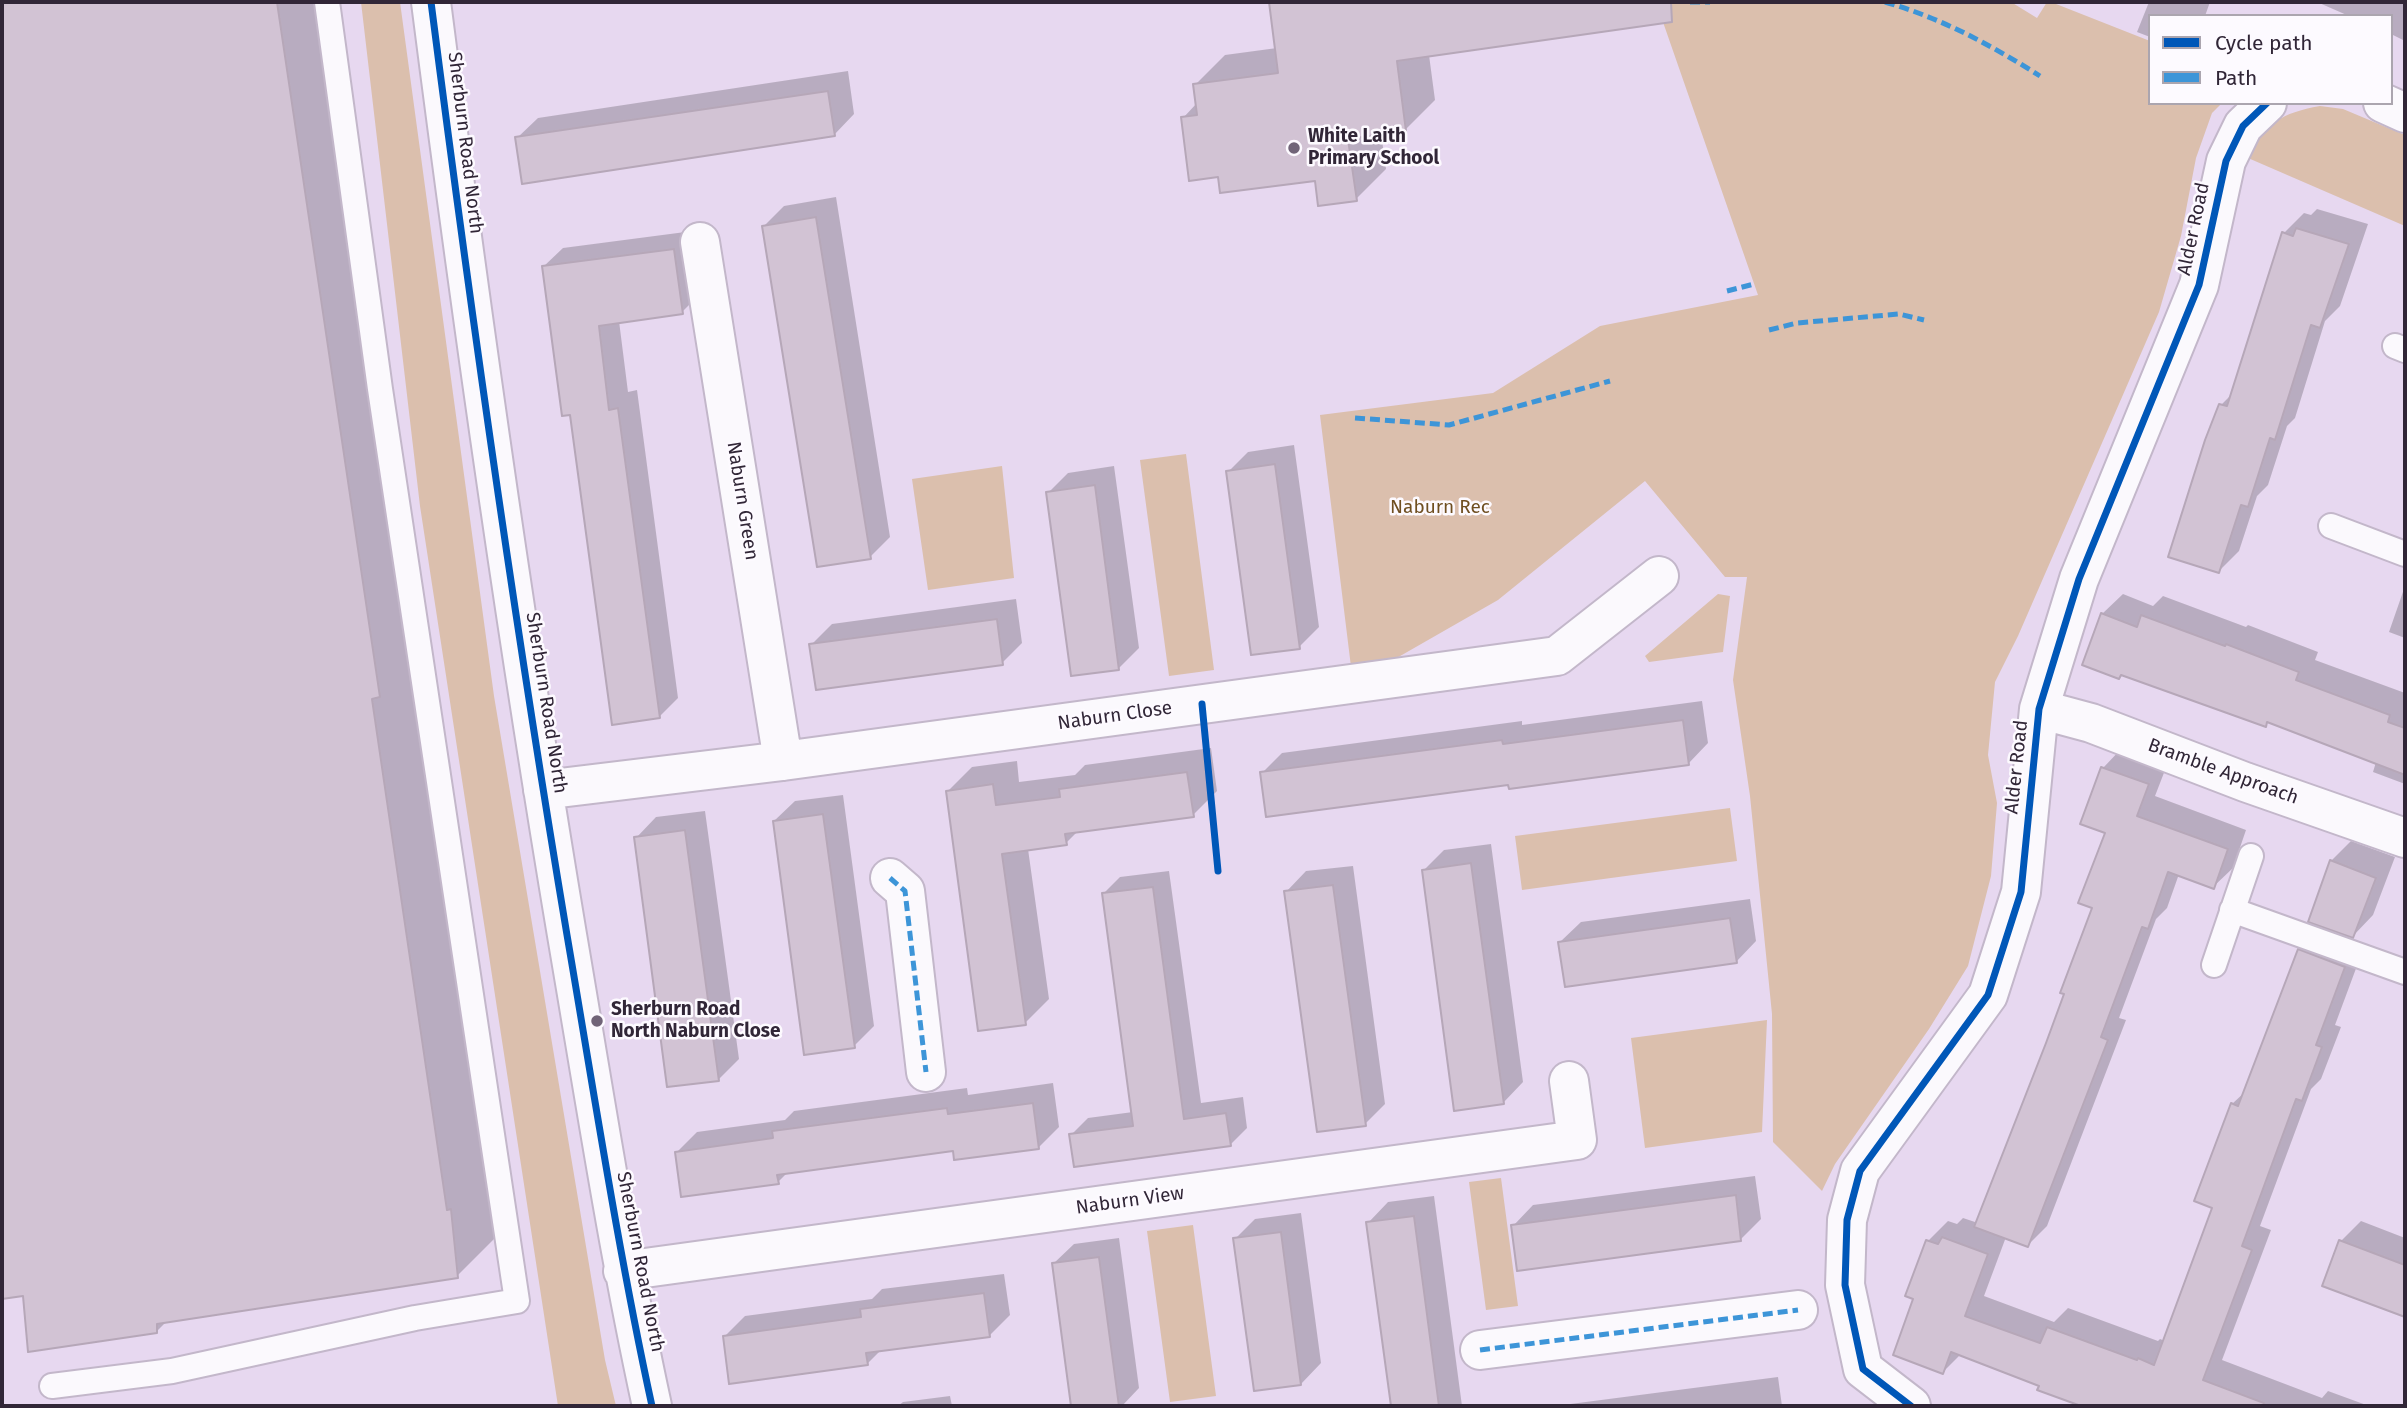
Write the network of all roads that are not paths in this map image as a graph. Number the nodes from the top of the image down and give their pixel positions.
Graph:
1 (327, 2) edge
2 (431, 2) edge
3 (2265, 105) edge
4 (2387, 105) edge
5 (2405, 113) edge
6 (700, 242) dead end
7 (2331, 526) dead end
8 (2405, 554) edge
9 (1660, 576) dead end
10 (2039, 709) junction
11 (783, 761) junction
12 (543, 790) junction
13 (2405, 838) edge
14 (2251, 856) dead end
15 (890, 878) dead end
16 (2232, 910) junction
17 (2214, 965) dead end
18 (2405, 972) edge
19 (926, 1072) dead end
20 (1569, 1081) dead end
21 (624, 1271) junction
22 (1798, 1310) dead end
23 (1480, 1350) dead end
24 (52, 1386) dead end
25 (652, 1406) edge
26 (1911, 1406) edge

1 - 24 lane
2 - 12 street, Sherburn Road North
3 - 10 street, Alder Road
4 - 5 street
6 - 11 street, Naburn Green
7 - 8 lane
9 - 11 street, Naburn Close
10 - 13 street, Bramble Approach
10 - 26 street, Alder Road
11 - 12 street, Naburn Close
12 - 21 street, Sherburn Road North
14 - 16 lane
15 - 19 street
16 - 17 lane
16 - 18 lane
20 - 21 street, Naburn View
21 - 25 street, Sherburn Road North
22 - 23 street

